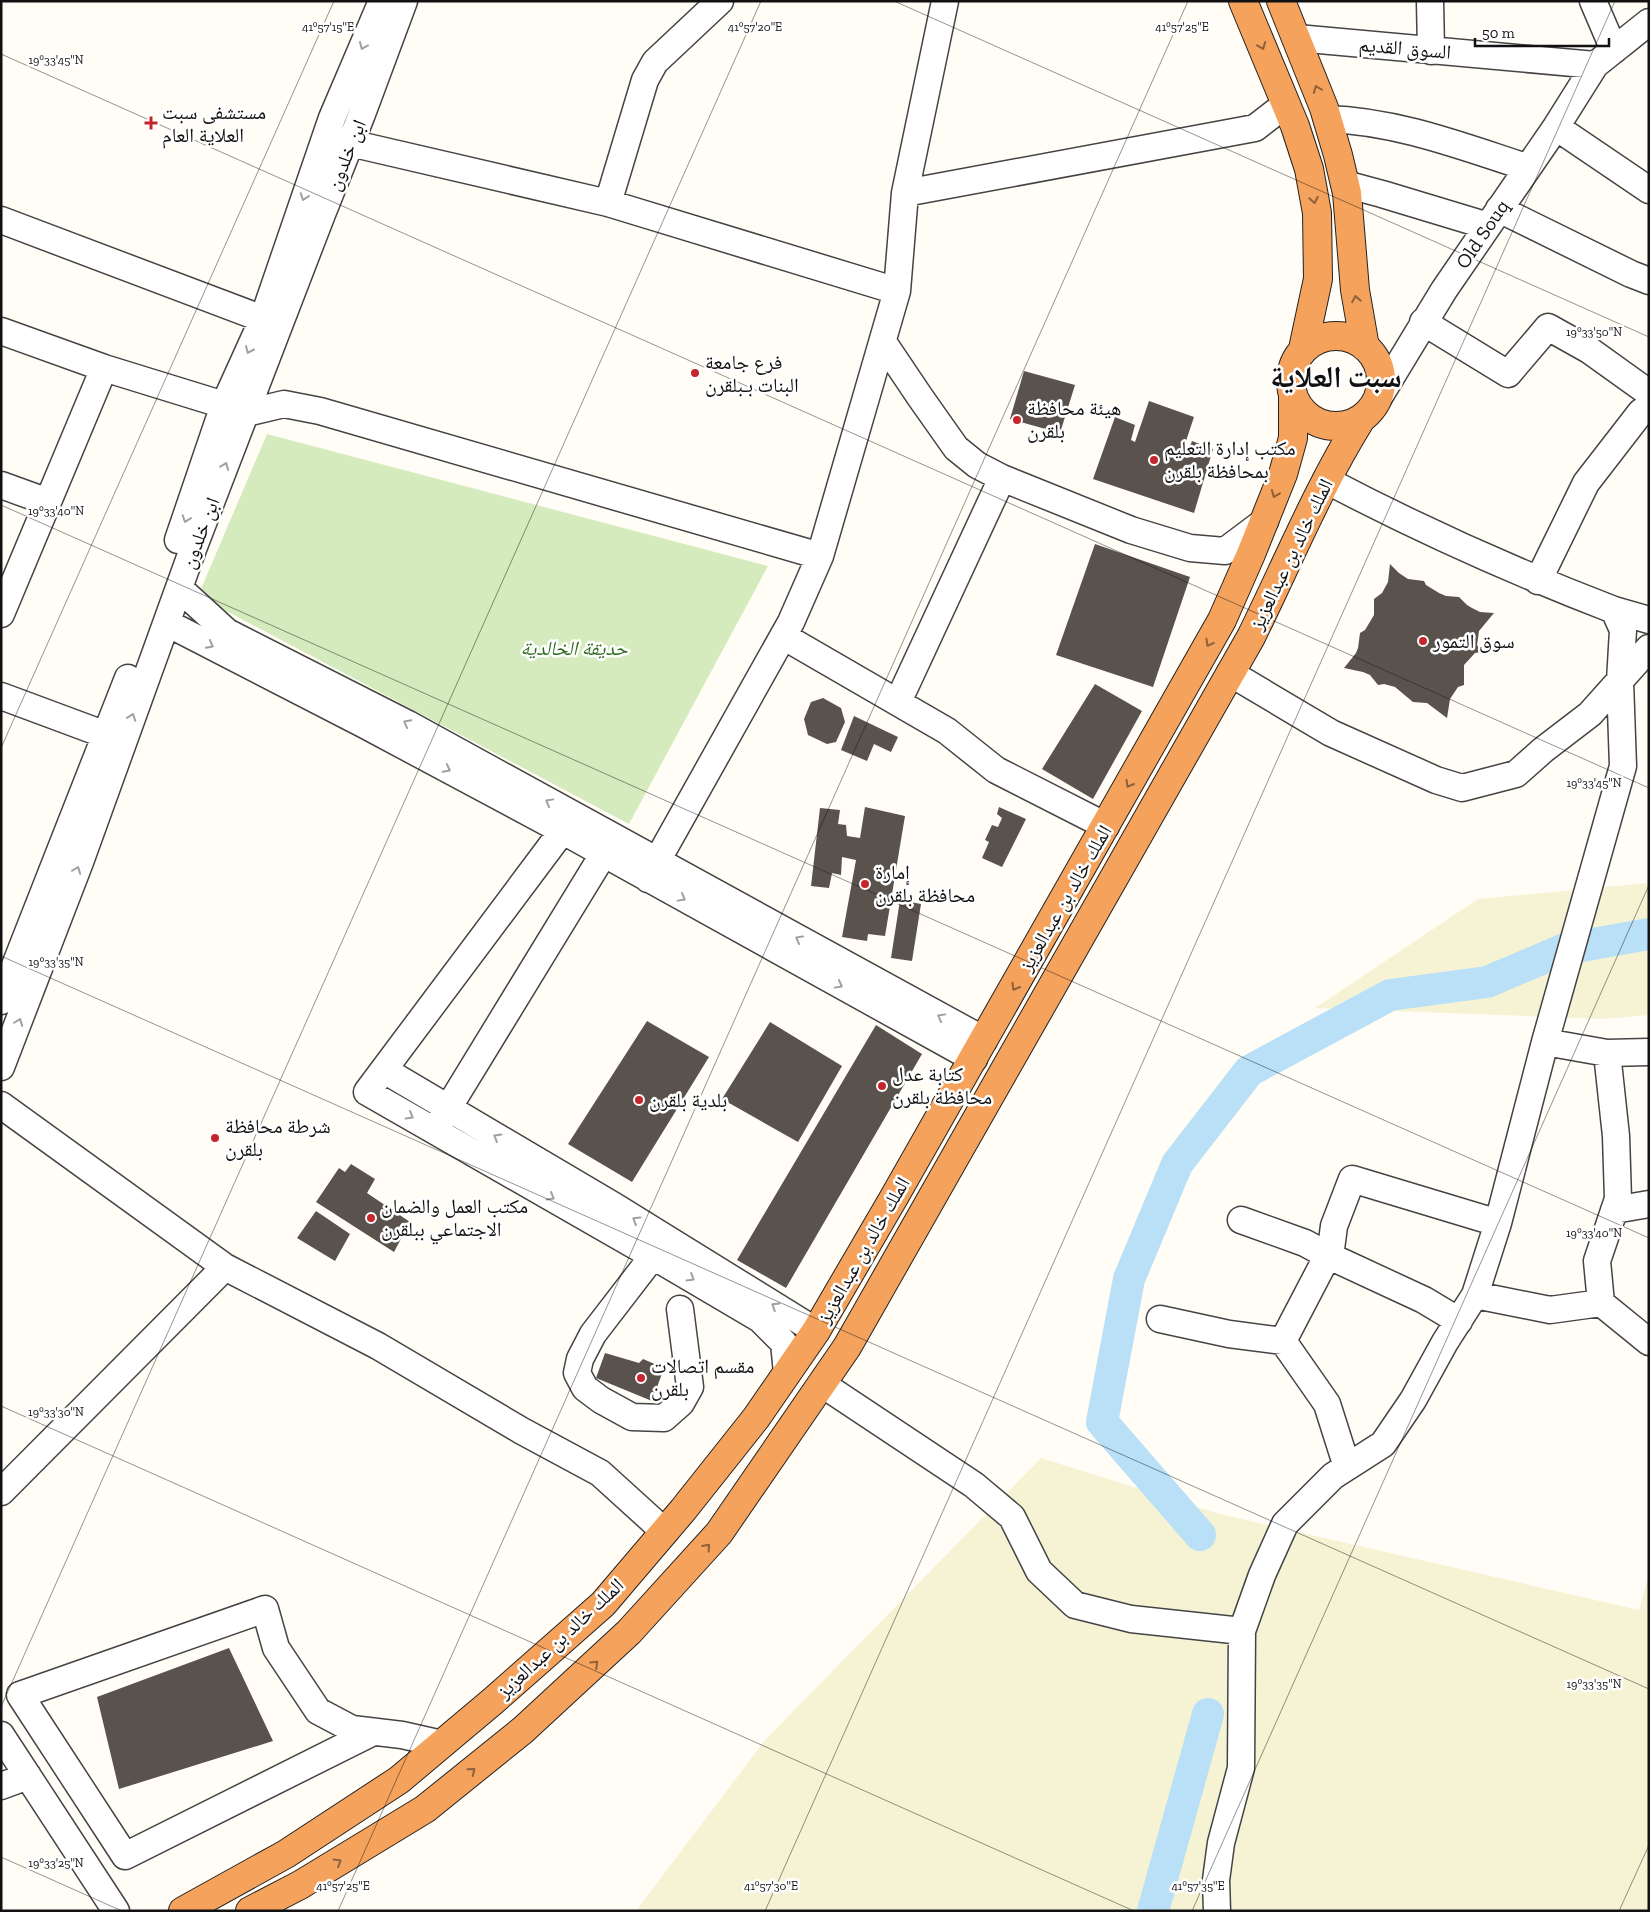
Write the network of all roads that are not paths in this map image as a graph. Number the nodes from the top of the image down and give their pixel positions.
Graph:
1 (382, 1) edge
2 (404, 1) edge
3 (720, 1) edge
4 (945, 1) edge
5 (1243, 1) edge
6 (1282, 1) edge
7 (1430, 1) edge
8 (1593, 1) edge
9 (1648, 26) edge
10 (1297, 38) junction
11 (1431, 51) junction
12 (1605, 57) junction
13 (1286, 104) junction
14 (1327, 119) junction
15 (1556, 127) junction
16 (350, 143) junction
17 (1526, 167) junction
18 (1344, 184) junction
19 (1649, 190) edge
20 (905, 193) junction
21 (608, 204) junction
22 (1494, 217) junction
23 (1, 220) edge
24 (1647, 276) edge
25 (898, 291) junction
26 (263, 319) junction
27 (1424, 322) junction
28 (1, 331) edge
29 (884, 342) junction
30 (1365, 347) junction
31 (1303, 349) junction
32 (104, 368) junction
33 (1649, 394) edge
34 (1293, 396) junction
35 (1649, 407) edge
36 (235, 409) junction
37 (1367, 413) junction
38 (1002, 478) junction
39 (1326, 480) junction
40 (1, 485) edge
41 (48, 502) junction
42 (1264, 521) junction
43 (820, 556) junction
44 (1538, 581) junction
45 (179, 588) junction
46 (1614, 610) junction
47 (1, 614) edge
48 (1649, 620) edge
49 (167, 623) junction
50 (783, 636) junction
51 (1649, 648) edge
52 (1230, 673) junction
53 (1620, 681) junction
54 (1, 696) edge
55 (898, 702) junction
56 (106, 736) junction
57 (568, 823) junction
58 (1106, 826) junction
59 (609, 846) junction
60 (652, 870) junction
61 (1, 1001) edge
62 (1545, 1042) junction
63 (979, 1050) junction
64 (1649, 1052) edge
65 (1607, 1053) junction
66 (1, 1067) edge
67 (384, 1070) junction
68 (1, 1105) edge
69 (448, 1108) junction
70 (434, 1130) junction
71 (1649, 1204) edge
72 (1614, 1210) junction
73 (1241, 1220) dead end
74 (1498, 1224) junction
75 (1327, 1255) junction
76 (653, 1256) junction
77 (225, 1267) junction
78 (1475, 1295) junction
79 (1601, 1303) junction
80 (680, 1309) dead end
81 (1160, 1319) dead end
82 (1459, 1321) junction
83 (816, 1331) junction
84 (1283, 1341) junction
85 (1649, 1342) edge
86 (787, 1373) junction
87 (822, 1384) junction
88 (1347, 1467) junction
89 (1, 1492) edge
90 (665, 1532) junction
91 (1242, 1631) junction
92 (373, 1732) junction
93 (1, 1735) edge
94 (442, 1744) junction
95 (28, 1776) junction
96 (1, 1786) edge
97 (283, 1901) edge
98 (116, 1911) edge
99 (183, 1911) edge
100 (250, 1911) edge
101 (1217, 1911) edge

1 -> 26 street, ابن خلدون
2 - 16 street, ابن خلدون
3 - 21 street
4 - 20 street
5 -> 13 highway
6 - 10 highway
7 - 11 street
8 - 12 street
9 - 12 street
10 - 11 street, السوق القديم
14 -> 10 highway
11 - 12 street, السوق القديم
12 - 15 street, Old Souq
13 - 20 street
13 -> 31 highway
14 - 17 street
14 - 18 highway
15 - 17 street, Old Souq
15 - 19 street
16 - 21 street
16 - 36 street, ابن خلدون
17 - 22 street, Old Souq
18 - 22 street
30 -> 18 highway
20 - 25 street
21 - 25 street
22 - 24 street
22 - 27 street, Old Souq
23 - 26 street
25 - 29 street
26 -> 36 street, ابن خلدون
27 - 33 street
27 - 37 street, Old Souq
28 - 32 street
29 - 38 street
29 - 43 street
30 - 31 highway
30 - 37 highway
31 - 34 highway
32 - 36 street
32 - 41 street
34 - 37 highway
34 -> 42 highway, الملك خالد بن عبدالعزيز
35 - 44 street
36 - 43 street
45 -> 36 street, ابن خلدون
36 -> 56 street, ابن خلدون
37 - 39 highway, الملك خالد بن عبدالعزيز
38 - 42 street
38 - 55 street
39 - 44 street
39 - 52 highway, الملك خالد بن عبدالعزيز
40 - 41 street
41 - 47 street
42 -> 58 highway, الملك خالد بن عبدالعزيز
43 - 50 street
44 - 46 street
45 - 49 street, ابن خلدون
57 -> 45 street
46 - 48 street
46 - 53 street
49 -> 57 street
66 -> 49 street, ابن خلدون
50 - 55 street
50 - 60 street
51 - 53 street
52 - 53 street
52 - 87 highway, الملك خالد بن عبدالعزيز
53 - 62 street
54 - 56 street
55 - 58 street
56 - 61 street, ابن خلدون
57 - 59 street
57 - 67 street
58 -> 63 highway, الملك خالد بن عبدالعزيز
59 - 60 street
59 - 69 street
60 - 63 street
62 - 65 street
62 - 74 street
63 - 83 highway, الملك خالد بن عبدالعزيز
64 - 65 street
65 - 72 street
67 - 69 street
67 -> 70 street
68 - 77 street
69 - 70 street
83 -> 69 street
70 -> 76 street
71 - 72 street
72 - 79 street
73 - 75 street
74 - 75 street
74 - 78 street
75 - 82 street
75 - 84 street
76 - 80 street
76 -> 86 street
77 - 89 street
77 - 90 street
78 - 79 street
78 - 82 street
79 - 85 street
81 - 84 street
82 - 88 street
83 - 86 highway, الملك خالد بن عبدالعزيز
84 - 88 street
86 - 90 highway, الملك خالد بن عبدالعزيز
87 - 91 street
97 -> 87 highway, الملك خالد بن عبدالعزيز
88 - 91 street
90 - 94 highway, الملك خالد بن عبدالعزيز
91 - 101 street
92 - 92 street
92 - 94 street
93 - 95 street
94 - 99 highway, الملك خالد بن عبدالعزيز
95 - 96 street
95 - 98 street
97 - 100 highway, الملك خالد بن عبدالعزيز

